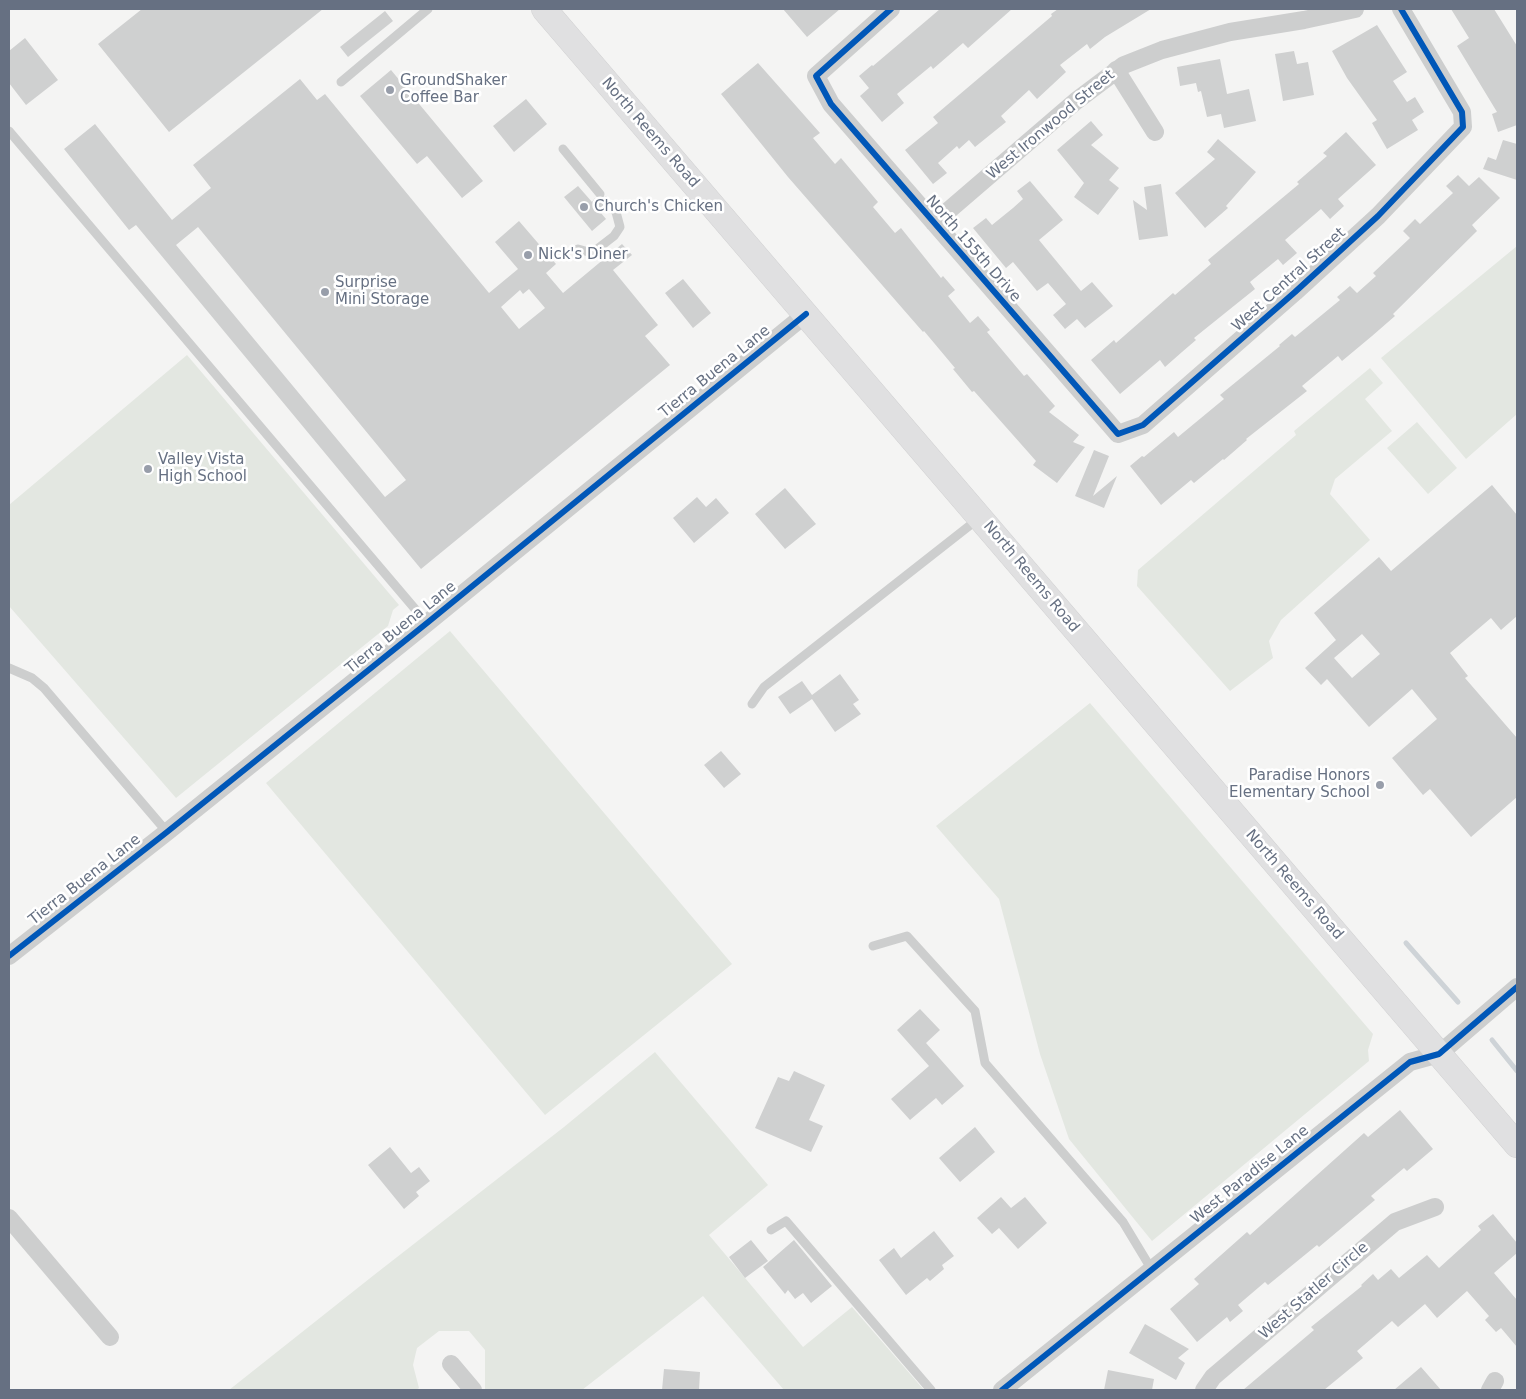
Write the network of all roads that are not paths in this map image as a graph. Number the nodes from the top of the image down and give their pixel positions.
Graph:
1 (428, 9) edge
2 (544, 9) edge
3 (891, 9) edge
4 (1355, 9) edge
5 (1401, 9) edge
6 (1116, 70) junction
7 (341, 82) dead end
8 (9, 131) edge
9 (1155, 132) dead end
10 (563, 149) dead end
11 (600, 194) dead end
12 (609, 205) dead end
13 (934, 223) junction
14 (578, 249) dead end
15 (806, 314) junction
16 (1118, 434) joint
17 (980, 517) junction
18 (428, 623) junction
19 (9, 668) edge
20 (752, 704) dead end
21 (167, 832) junction
22 (873, 946) dead end
23 (9, 956) edge
24 (1517, 987) edge
25 (1438, 1054) junction
26 (1517, 1145) edge
27 (1434, 1207) dead end
28 (9, 1218) edge
29 (771, 1230) dead end
30 (1152, 1270) junction
31 (110, 1337) dead end
32 (451, 1364) dead end
33 (473, 1390) edge
34 (931, 1390) edge
35 (1002, 1390) edge
36 (1204, 1390) edge

1 - 7 lane
2 - 15 main road, North Reems Road
3 - 13 street, North 155th Drive
4 - 6 street, West Ironwood Street
5 - 16 street, West Central Street
6 - 9 street
6 - 13 street, West Ironwood Street
8 - 18 lane
10 - 11 lane
12 - 14 lane
13 - 16 street, North 155th Drive
15 - 17 main road, North Reems Road
15 - 18 street, Tierra Buena Lane
17 - 20 lane
17 - 25 main road, North Reems Road
18 - 21 street, Tierra Buena Lane
19 - 21 lane
21 - 23 street, Tierra Buena Lane
22 - 30 lane
24 - 25 street, West Paradise Lane
25 - 26 main road, North Reems Road
25 - 30 street, West Paradise Lane
27 - 36 street, West Statler Circle
28 - 31 street
29 - 34 lane
30 - 35 street, West Paradise Lane
32 - 33 street

